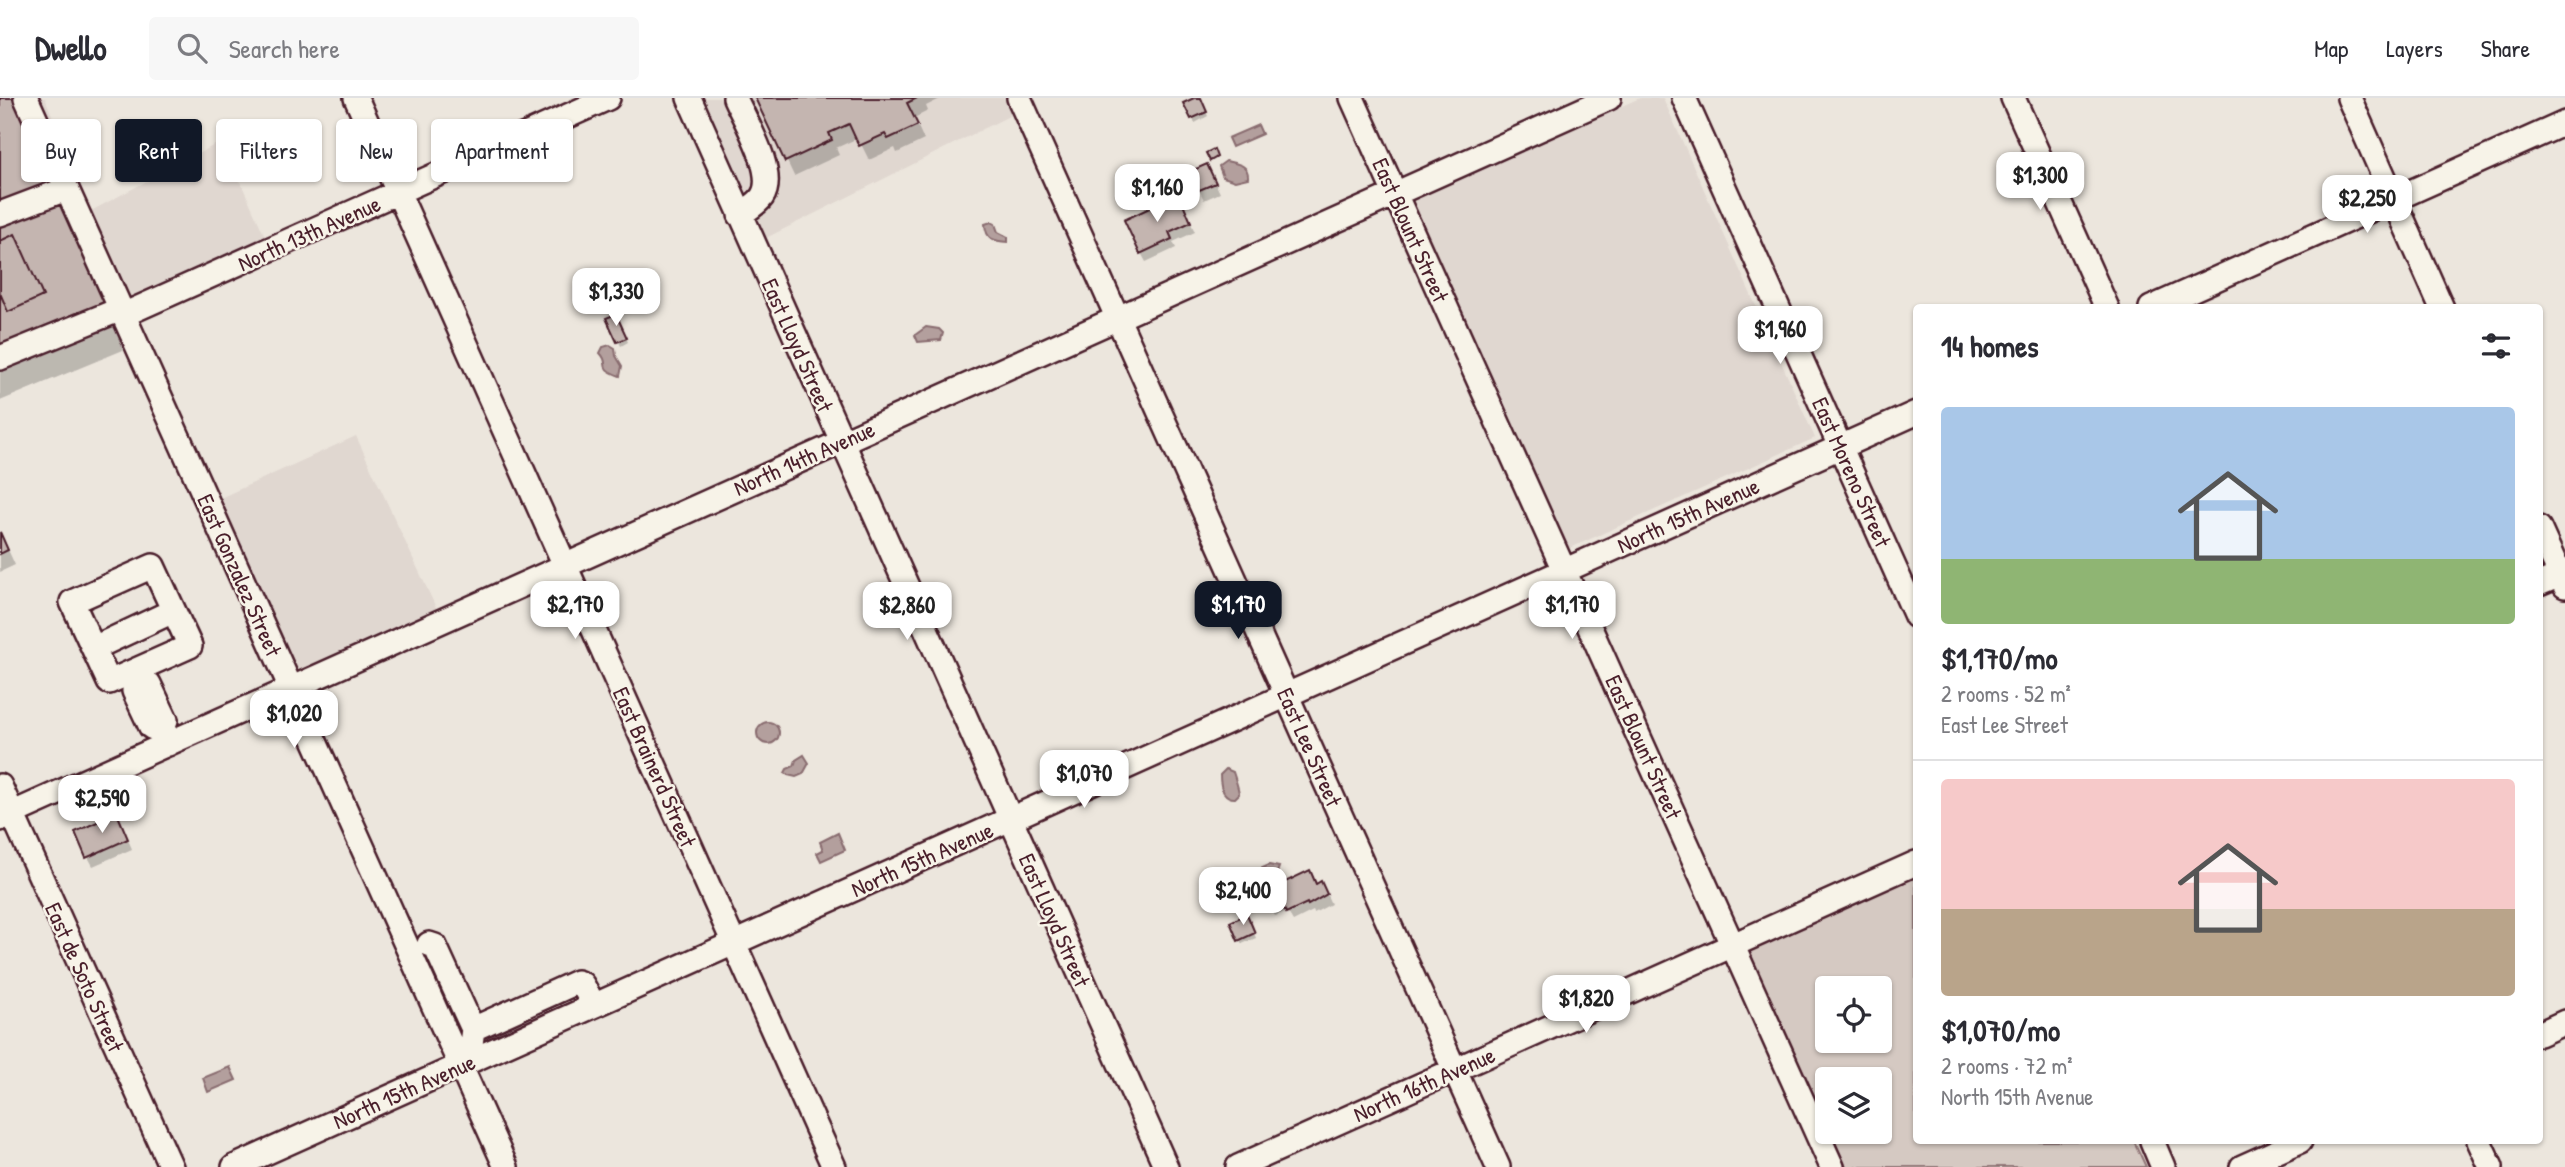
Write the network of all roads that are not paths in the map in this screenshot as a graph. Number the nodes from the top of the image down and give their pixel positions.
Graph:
1 (26, 98) edge
2 (356, 98) edge
3 (608, 98) edge
4 (689, 98) edge
5 (734, 98) edge
6 (1019, 98) edge
7 (1352, 98) edge
8 (1609, 98) edge
9 (1684, 98) edge
10 (2013, 98) edge
11 (2349, 98) edge
12 (2565, 122) edge
13 (66, 189) junction
14 (398, 194) junction
15 (1395, 194) junction
16 (2393, 199) junction
17 (4, 213) edge
18 (740, 215) junction
19 (2105, 304) edge
20 (2160, 304) edge
21 (2440, 304) edge
22 (122, 312) junction
23 (1117, 318) junction
24 (0, 358) edge
25 (1913, 414) edge
26 (841, 442) junction
27 (1840, 447) junction
28 (2543, 539) edge
29 (565, 566) junction
30 (1564, 571) junction
31 (2557, 580) edge
32 (1913, 609) edge
33 (173, 611) junction
34 (94, 648) junction
35 (136, 675) junction
36 (291, 689) junction
37 (1286, 695) junction
38 (164, 738) junction
39 (0, 786) edge
40 (6, 816) edge
41 (1010, 819) junction
42 (1913, 864) edge
43 (734, 943) junction
44 (429, 944) dead end
45 (1732, 946) junction
46 (594, 1005) junction
47 (2565, 1022) edge
48 (473, 1029) junction
49 (2543, 1032) edge
50 (463, 1064) junction
51 (1454, 1070) junction
52 (2152, 1144) edge
53 (2293, 1144) edge
54 (2480, 1144) edge
55 (171, 1167) edge
56 (234, 1167) edge
57 (506, 1167) edge
58 (834, 1167) edge
59 (1166, 1167) edge
60 (1238, 1167) edge
61 (1497, 1167) edge
62 (1832, 1167) edge
63 (2163, 1167) edge
64 (2242, 1167) edge
65 (2491, 1167) edge

1 - 13 street, East Gonzalez Street
2 - 14 street, East Brainerd Street
3 - 14 street, North 13th Avenue
4 - 18 street, East Lloyd Street
5 - 18 street
6 - 23 street, East Lee Street
7 - 15 street, East Blount Street
8 - 15 street, North 14th Avenue
9 - 27 street, East Moreno Street
10 - 19 street
11 - 16 street
12 - 16 street
13 - 17 street
13 - 22 street, East Gonzalez Street
14 - 22 street, North 13th Avenue
14 - 29 street, East Brainerd Street
15 - 23 street, North 14th Avenue
15 - 30 street, East Blount Street
16 - 20 street
16 - 21 street
18 - 26 street, East Lloyd Street
22 - 24 street, North 13th Avenue
22 - 36 street, East Gonzalez Street
23 - 26 street, North 14th Avenue
23 - 37 street, East Lee Street
25 - 27 street, North 15th Avenue
26 - 29 street, North 14th Avenue
26 - 41 street, East Lloyd Street
27 - 30 street, North 15th Avenue
27 - 32 street, East Moreno Street
28 - 31 street
29 - 36 street, North 14th Avenue
29 - 43 street, East Brainerd Street
30 - 37 street, North 15th Avenue
30 - 45 street, East Blount Street
33 - 34 street
33 - 34 street
33 - 35 street
34 - 35 street
35 - 38 street
36 - 38 street, North 14th Avenue
36 - 50 street, East Gonzalez Street
37 - 41 street, North 15th Avenue
37 - 51 street, East Lee Street
38 - 40 street, North 14th Avenue
39 - 40 street, East de Soto Street
40 - 55 street, East de Soto Street
41 - 43 street, North 15th Avenue
41 - 59 street, East Lloyd Street
42 - 45 street, North 16th Avenue
43 - 46 street, North 15th Avenue
43 - 58 street, East Brainerd Street
44 - 48 street
45 - 51 street, North 16th Avenue
45 - 62 street, East Blount Street
46 - 48 street
46 - 50 street, North 15th Avenue
47 - 49 street
48 - 50 street
50 - 56 street, North 15th Avenue
50 - 57 street, East Gonzalez Street
51 - 60 street, North 16th Avenue
51 - 61 street, East Lee Street
52 - 63 street
53 - 64 street
54 - 65 street

